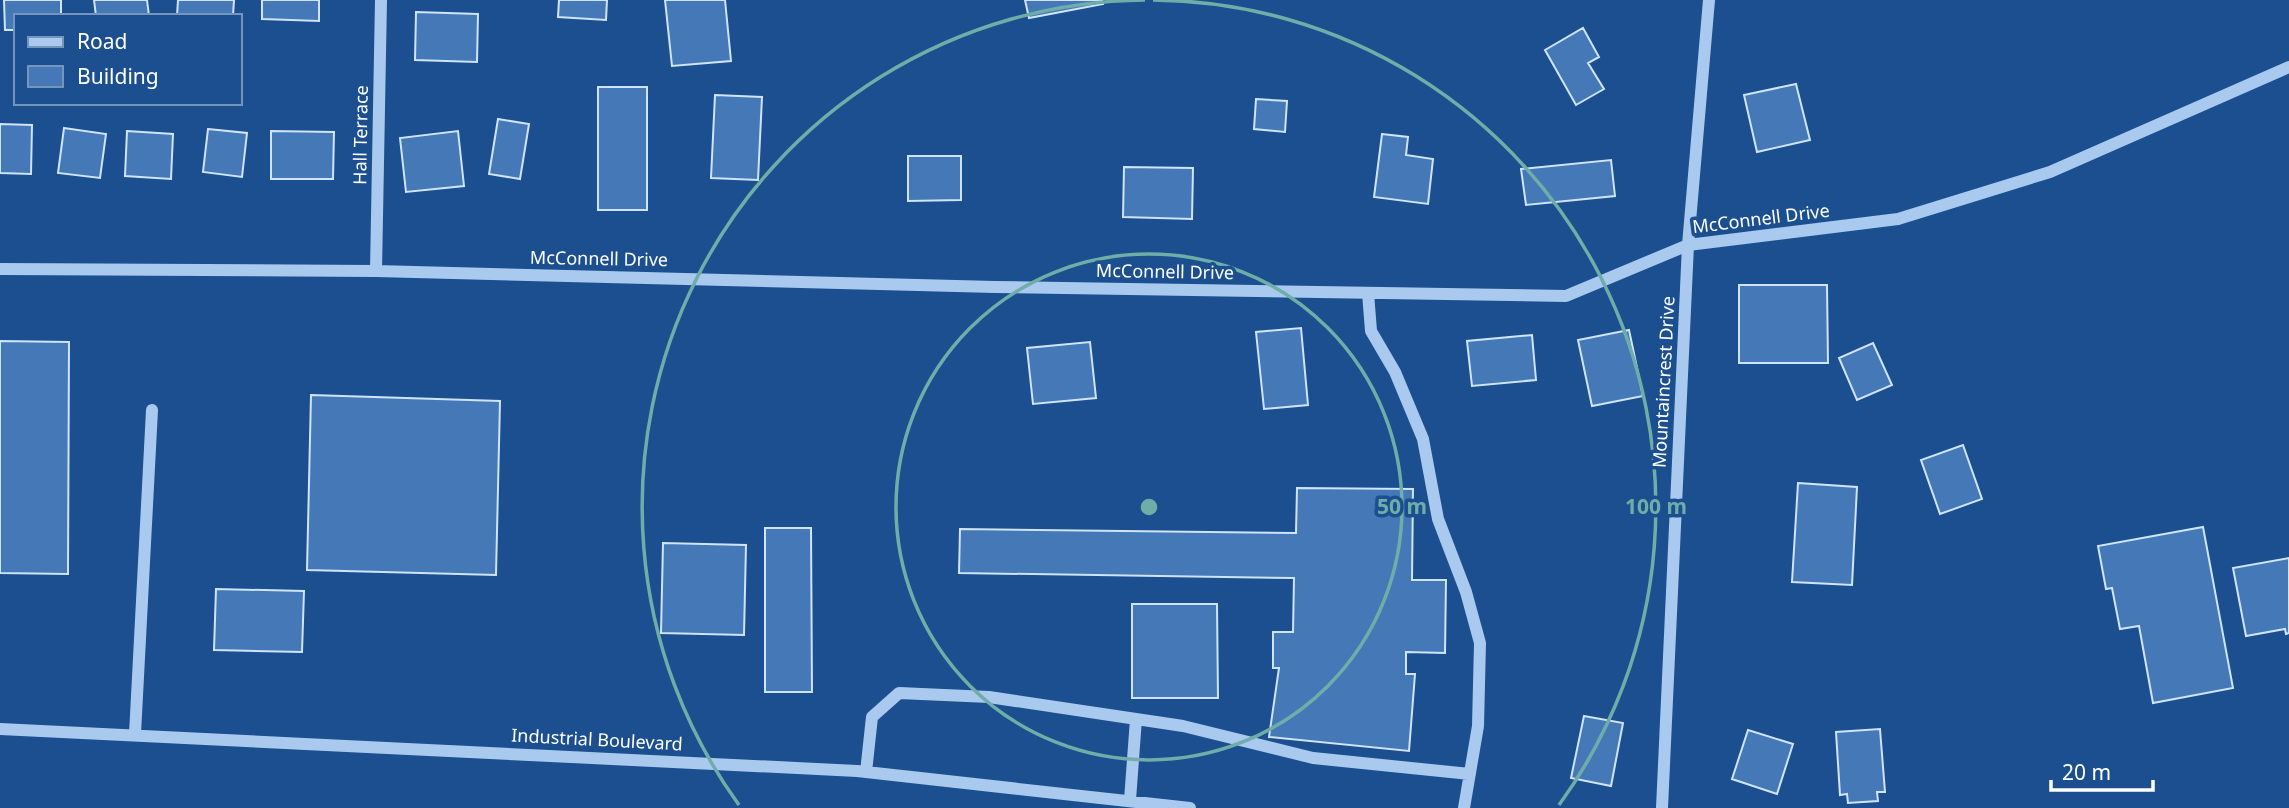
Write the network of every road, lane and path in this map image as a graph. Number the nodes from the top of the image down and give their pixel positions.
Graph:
1 (381, 0) edge
2 (1709, 0) edge
3 (2289, 67) edge
4 (1688, 245) junction
5 (0, 269) edge
6 (376, 271) junction
7 (1368, 293) junction
8 (152, 410) dead end
9 (1136, 719) junction
10 (0, 729) edge
11 (135, 734) junction
12 (866, 772) junction
13 (1470, 774) junction
14 (1130, 800) junction
15 (1190, 808) edge
16 (1464, 808) edge
17 (1662, 808) edge

1 - 6 street, Hall Terrace
2 - 4 street, Mountaincrest Drive
3 - 4 street, McConnell Drive
4 - 7 street, McConnell Drive
4 - 17 street, Mountaincrest Drive
5 - 6 street, McConnell Drive
6 - 7 street, McConnell Drive
7 - 13 street
8 - 11 street
9 - 12 street
9 - 13 street
9 - 14 street
10 - 11 street, Industrial Boulevard
11 - 12 street, Industrial Boulevard
12 - 14 street, Industrial Boulevard
13 - 16 street
14 - 15 street, Industrial Boulevard

